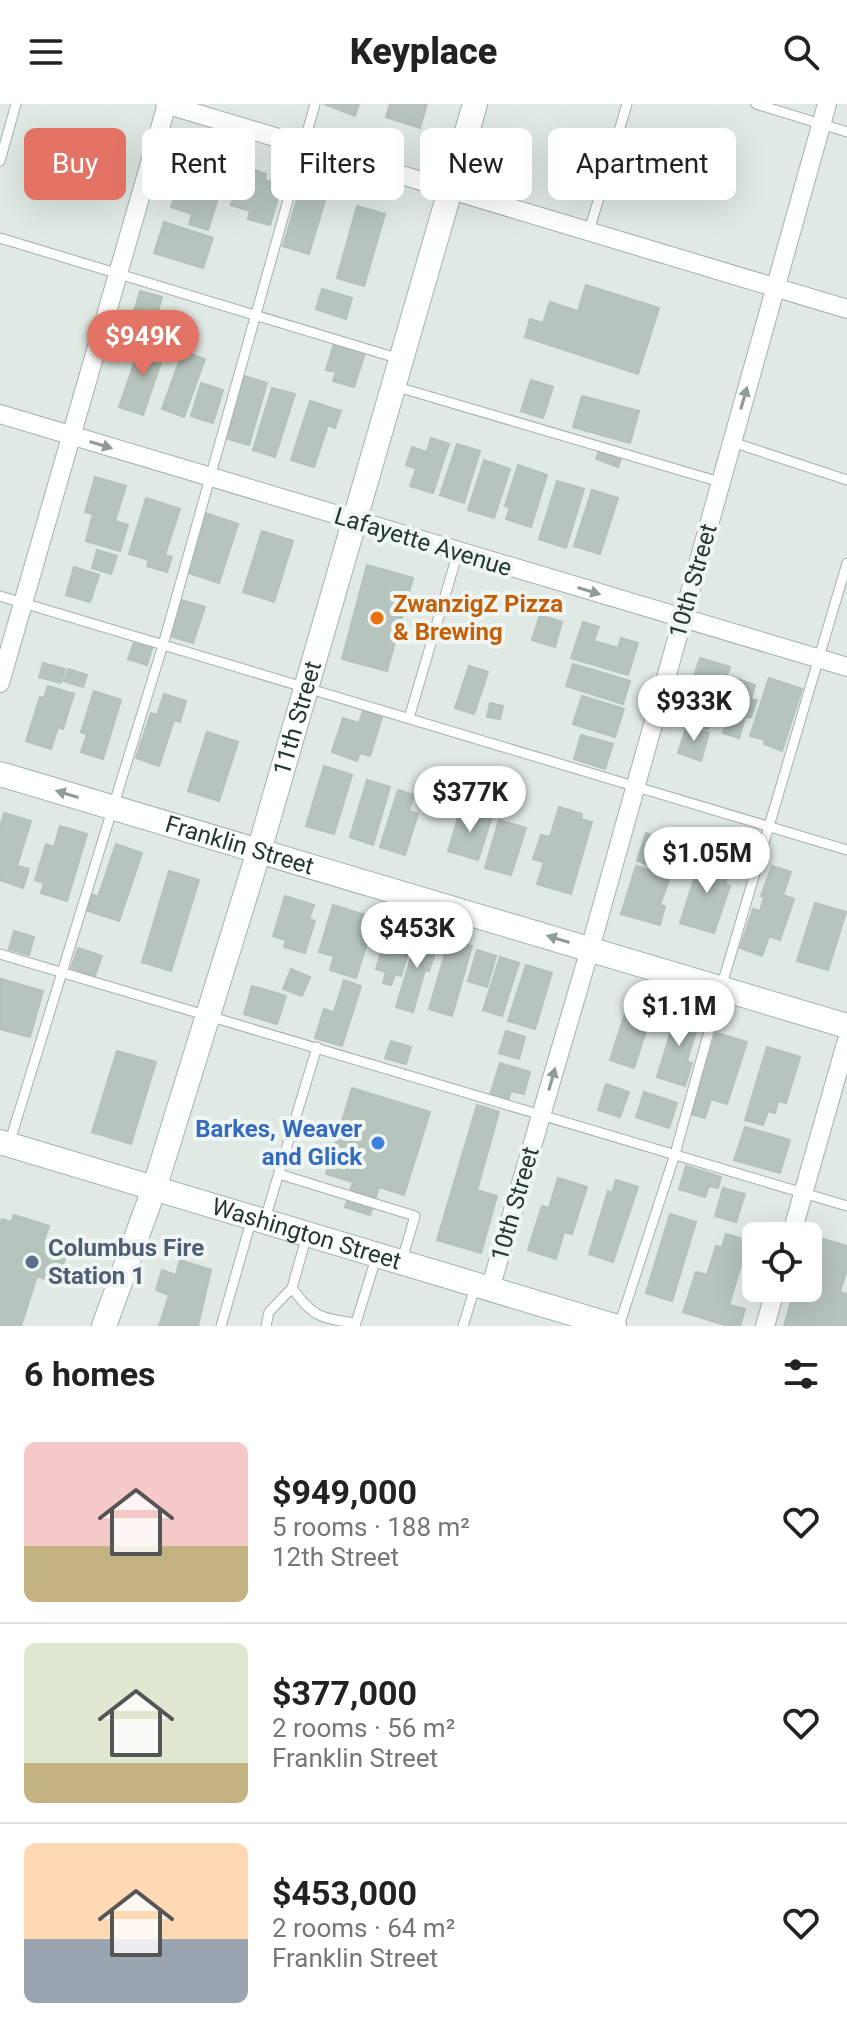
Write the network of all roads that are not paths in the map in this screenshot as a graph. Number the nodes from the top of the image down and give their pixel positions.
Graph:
1 (16, 104) edge
2 (166, 104) edge
3 (315, 104) edge
4 (475, 104) edge
5 (627, 104) edge
6 (756, 104) edge
7 (827, 104) edge
8 (822, 124) junction
9 (308, 128) edge
10 (468, 128) edge
11 (847, 132) edge
12 (271, 135) edge
13 (0, 161) edge
14 (287, 200) edge
15 (447, 200) edge
16 (486, 200) edge
17 (589, 231) junction
18 (0, 238) edge
19 (119, 273) junction
20 (775, 288) junction
21 (847, 309) edge
22 (255, 314) junction
23 (400, 359) junction
24 (393, 385) junction
25 (0, 414) edge
26 (72, 436) junction
27 (732, 442) junction
28 (210, 478) junction
29 (847, 480) edge
30 (720, 482) junction
31 (353, 521) junction
32 (458, 552) junction
33 (847, 563) edge
34 (0, 596) edge
35 (23, 603) junction
36 (682, 619) junction
37 (163, 645) junction
38 (818, 659) junction
39 (847, 667) edge
40 (0, 683) edge
41 (306, 687) junction
42 (409, 718) junction
43 (0, 774) edge
44 (636, 786) junction
45 (113, 808) junction
46 (769, 826) junction
47 (847, 850) edge
48 (259, 851) junction
49 (590, 949) junction
50 (0, 954) edge
51 (64, 971) junction
52 (721, 988) junction
53 (208, 1015) junction
54 (847, 1026) edge
55 (847, 1040) edge
56 (317, 1047) junction
57 (542, 1114) junction
58 (4, 1143) edge
59 (675, 1154) junction
60 (279, 1174) junction
61 (154, 1189) junction
62 (803, 1192) junction
63 (847, 1206) edge
64 (258, 1220) junction
65 (795, 1222) edge
66 (307, 1235) junction
67 (389, 1259) junction
68 (483, 1286) junction
69 (292, 1288) junction
70 (772, 1302) edge
71 (320, 1322) edge
72 (355, 1324) edge
73 (104, 1326) edge
74 (221, 1326) edge
75 (266, 1326) edge
76 (463, 1326) edge
77 (616, 1326) edge
78 (765, 1326) edge

1 - 13 lane
2 - 12 street
2 - 19 street
3 - 9 lane
4 - 10 street, 11th Street
5 - 17 lane
6 - 8 lane
7 - 8 street, 10th Street
8 - 11 lane
8 - 20 street, 10th Street
14 - 22 lane
15 - 23 street, 11th Street
16 - 17 street
17 - 20 street
18 - 19 lane
19 - 22 lane
19 - 26 street
20 - 21 street
27 -> 20 street, 10th Street
22 - 23 lane
22 - 28 lane
23 - 24 street, 11th Street
24 - 30 lane
24 - 31 street, 11th Street
25 - 26 street, Lafayette Avenue
26 -> 28 street, Lafayette Avenue
26 - 35 street
27 - 29 lane
27 - 30 street, 10th Street
28 - 31 street, Lafayette Avenue
28 - 37 lane
30 - 36 street, 10th Street
31 - 32 street, Lafayette Avenue
31 - 41 street, 11th Street
32 -> 36 street, Lafayette Avenue
32 - 42 lane
33 - 38 lane
34 - 35 lane
35 - 37 lane
35 - 40 street
36 - 38 street, Lafayette Avenue
36 - 44 street, 10th Street
37 - 41 lane
37 - 45 lane
38 - 39 street, Lafayette Avenue
38 - 46 lane
41 - 42 lane
41 - 48 street, 11th Street
42 - 44 lane
45 -> 43 street, Franklin Street
44 - 46 lane
44 - 49 street, 10th Street
45 - 48 street, Franklin Street
45 - 51 lane
46 - 47 lane
46 - 52 lane
49 -> 48 street, Franklin Street
48 - 53 street, 11th Street
49 - 52 street, Franklin Street
57 -> 49 street, 10th Street
50 - 51 lane
51 - 53 lane
51 - 58 lane
52 - 54 street, Franklin Street
52 - 59 lane
53 - 56 lane
53 - 61 street, 11th Street
55 - 62 street
56 - 57 lane
56 - 60 lane
57 - 59 lane
57 - 68 street, 10th Street
58 - 61 street, Washington Street
59 - 62 lane
59 - 77 lane
60 - 64 lane
60 - 67 lane
61 - 64 street, Washington Street
61 - 73 street, 11th Street
62 - 63 lane
62 - 65 street
64 - 66 street, Washington Street
64 - 74 lane
66 - 67 street, Washington Street
66 - 69 lane
67 - 68 street, Washington Street
67 - 72 lane
68 - 76 lane
68 - 77 street, Washington Street
69 - 71 lane
69 - 75 lane
70 - 78 street
71 - 72 lane

